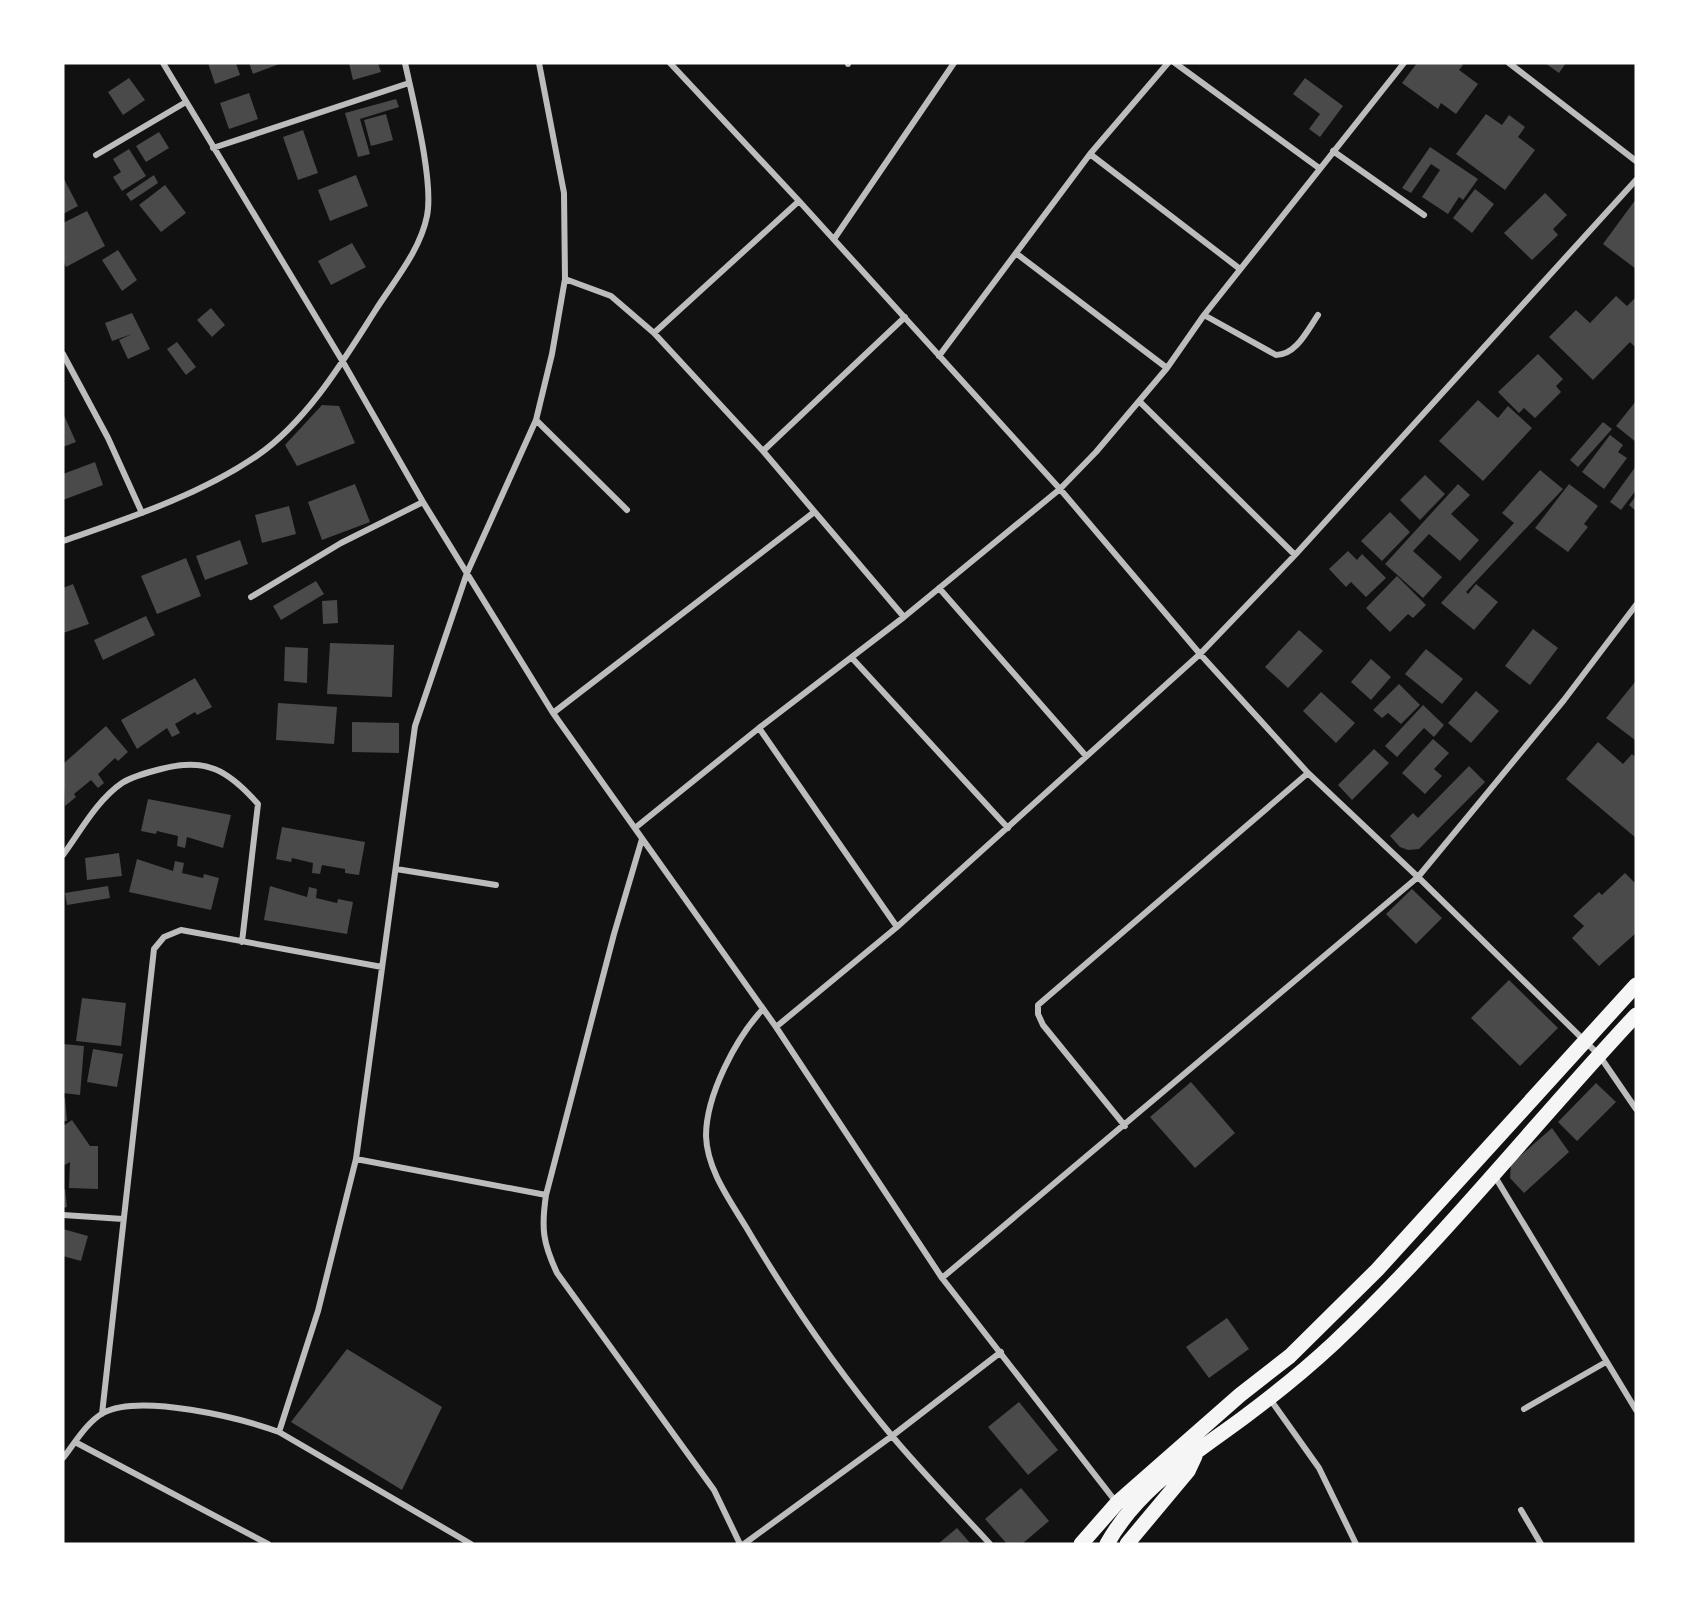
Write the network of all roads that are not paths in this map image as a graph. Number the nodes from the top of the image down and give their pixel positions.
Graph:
1 (164, 63) edge
2 (405, 63) edge
3 (539, 63) edge
4 (670, 63) edge
5 (954, 63) edge
6 (1168, 63) edge
7 (1175, 63) edge
8 (1404, 63) edge
9 (1509, 63) edge
10 (409, 83) junction
11 (186, 102) junction
12 (213, 148) junction
13 (1333, 150) junction
14 (96, 154) dead end
15 (1090, 154) junction
16 (1636, 160) edge
17 (1319, 168) junction
18 (1636, 180) edge
19 (799, 201) junction
20 (1424, 215) dead end
21 (834, 239) junction
22 (1017, 254) junction
23 (1240, 269) junction
24 (565, 279) junction
25 (1204, 315) junction
26 (1318, 315) dead end
27 (904, 317) junction
28 (654, 333) junction
29 (63, 354) edge
30 (939, 356) junction
31 (343, 362) junction
32 (1167, 368) junction
33 (1139, 401) junction
34 (536, 420) junction
35 (763, 451) junction
36 (1060, 489) junction
37 (423, 502) junction
38 (627, 510) dead end
39 (142, 513) junction
40 (813, 513) junction
41 (63, 541) edge
42 (1295, 555) junction
43 (467, 573) junction
44 (939, 588) junction
45 (252, 597) dead end
46 (1636, 605) edge
47 (904, 617) junction
48 (1200, 654) junction
49 (852, 658) junction
50 (553, 713) junction
51 (759, 728) junction
52 (1086, 756) junction
53 (1308, 773) junction
54 (635, 828) junction
55 (1008, 828) junction
56 (642, 839) junction
57 (63, 855) edge
58 (396, 868) junction
59 (1418, 877) junction
60 (496, 885) dead end
61 (897, 927) junction
62 (242, 942) junction
63 (382, 967) junction
64 (1636, 985) edge
65 (763, 1009) junction
66 (1636, 1015) edge
67 (776, 1027) junction
68 (1585, 1041) junction
69 (1599, 1055) junction
70 (1636, 1109) edge
71 (1125, 1126) junction
72 (356, 1159) junction
73 (1494, 1175) junction
74 (546, 1195) junction
75 (63, 1215) edge
76 (123, 1219) junction
77 (942, 1278) junction
78 (1001, 1352) junction
79 (1606, 1362) junction
80 (1270, 1399) junction
81 (1524, 1409) dead end
82 (1636, 1410) edge
83 (102, 1414) junction
84 (279, 1432) junction
85 (892, 1436) junction
86 (75, 1442) junction
87 (1196, 1453) junction
88 (63, 1458) edge
89 (1117, 1503) junction
90 (1521, 1510) dead end
91 (1082, 1543) edge
92 (268, 1544) edge
93 (471, 1544) edge
94 (742, 1544) edge
95 (990, 1544) edge
96 (1107, 1544) edge
97 (1128, 1544) edge
98 (1356, 1544) edge
99 (1541, 1544) edge

1 - 11 street
2 - 10 street
3 - 24 street
4 - 19 street
5 - 21 street
6 - 15 street
7 - 17 street
8 - 13 street
9 - 16 street
10 - 12 street
10 - 31 street
11 - 12 street
11 - 14 street
12 - 31 street
13 - 17 street
13 - 20 street
15 - 22 street
15 - 23 street
17 - 23 street
18 - 42 street
19 - 21 street
19 - 28 street
21 - 27 street
22 - 30 street
22 - 32 street
23 - 25 street
24 - 28 street
24 - 34 street
25 - 26 street
25 - 32 street
27 - 30 street
27 - 35 street
28 - 35 street
29 - 39 street
30 - 36 street
31 - 37 street
31 - 39 street
32 - 33 street
33 - 36 street
33 - 42 street
34 - 38 street
34 - 43 street
35 - 40 street
36 - 44 street
36 - 48 street
37 - 43 street
37 - 45 street
39 - 41 street
40 - 47 street
40 - 50 street
42 - 48 street
43 - 50 street
43 - 58 street
44 - 47 street
44 - 52 street
46 - 59 street
47 - 49 street
48 - 52 street
48 - 53 street
49 - 51 street
49 - 55 street
50 - 54 street
51 - 54 street
51 - 61 street
52 - 55 street
53 - 59 street
53 - 71 street
54 - 56 street
55 - 61 street
56 - 65 street
56 - 74 street
57 - 62 street
58 - 60 street
58 - 63 street
59 - 68 street
59 - 71 street
61 - 67 street
62 - 63 street
62 - 76 street
63 - 72 street
64 - 68 main road
65 - 67 street
65 - 85 street
66 - 69 main road
67 - 77 street
68 - 69 street
68 - 89 main road
69 - 70 street
69 - 73 main road
71 - 77 street
72 - 74 street
72 - 84 street
73 - 79 street
73 - 80 main road
74 - 94 street
75 - 76 street
76 - 83 street
77 - 78 street
78 - 85 street
78 - 89 street
79 - 81 street
79 - 82 street
80 - 87 main road
80 - 98 street
83 - 84 street
83 - 86 street
84 - 93 street
85 - 94 street
85 - 95 street
86 - 88 street
86 - 92 street
87 - 96 main road
87 - 97 main road
89 - 91 main road
90 - 99 street

